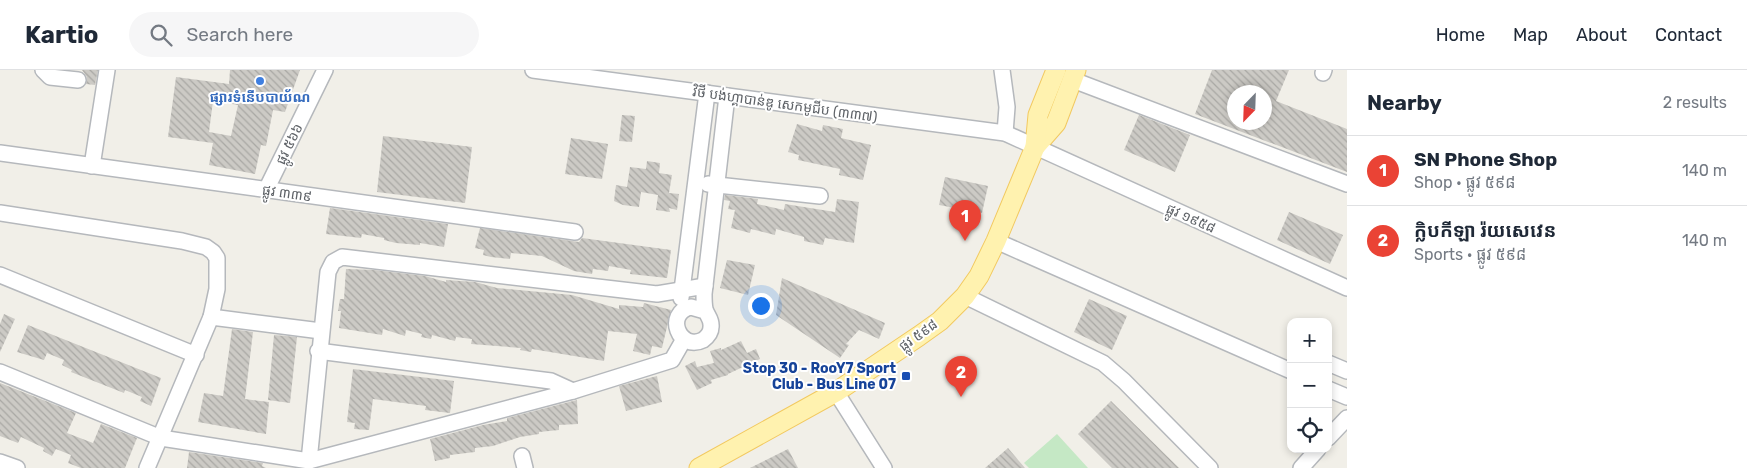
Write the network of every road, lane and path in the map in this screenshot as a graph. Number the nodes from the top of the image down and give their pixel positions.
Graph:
1 (43, 70) edge
2 (107, 70) edge
3 (325, 70) edge
4 (533, 70) edge
5 (1002, 70) edge
6 (1056, 70) edge
7 (1074, 75) edge
8 (78, 80) dead end
9 (707, 93) junction
10 (727, 96) junction
11 (1005, 133) junction
12 (1035, 147) junction
13 (0, 154) edge
14 (92, 166) junction
15 (696, 182) junction
16 (1347, 184) edge
17 (716, 185) junction
18 (266, 190) junction
19 (820, 196) dead end
20 (0, 213) edge
21 (575, 232) dead end
22 (996, 241) junction
23 (0, 275) edge
24 (705, 286) junction
25 (1347, 288) edge
26 (683, 289) junction
27 (965, 296) junction
28 (705, 311) junction
29 (679, 314) junction
30 (211, 317) junction
31 (321, 331) junction
32 (684, 340) junction
33 (318, 351) junction
34 (196, 355) junction
35 (1332, 365) edge
36 (1287, 369) edge
37 (1347, 371) edge
38 (0, 372) edge
39 (573, 391) junction
40 (1332, 391) edge
41 (836, 392) junction
42 (1347, 398) edge
43 (1347, 418) edge
44 (1332, 434) edge
45 (161, 438) junction
46 (1314, 453) edge
47 (309, 461) junction
48 (0, 462) edge
49 (16, 468) edge
50 (147, 468) edge
51 (699, 468) edge
52 (884, 468) edge
53 (1210, 468) edge
54 (1301, 468) edge

1 - 8 street
2 - 14 street
3 - 18 street, ផ្លូវ ៥៦៦
4 - 9 street, វិថី បង់ហ្គាបាន់ឌូ សេកមូជីប (៣៣៧)
5 - 11 street
6 - 12 main road, ផ្លូវ ៥៩៨
7 - 12 main road, ផ្លូវ ៥៩៨
7 - 16 street
9 - 10 street, វិថី បង់ហ្គាបាន់ឌូ សេកមូជីប (៣៣៧)
9 - 15 street
10 - 11 street, វិថី បង់ហ្គាបាន់ឌូ សេកមូជីប (៣៣៧)
10 - 17 street
11 - 12 street, វិថី បង់ហ្គាបាន់ឌូ សេកមូជីប (៣៣៧)
12 - 22 main road, ផ្លូវ ៥៩៨
12 - 25 street, ផ្លូវ ១៩៥៨
13 - 14 street, ផ្លូវ ៣៣៩
14 - 18 street, ផ្លូវ ៣៣៩
15 - 17 street
15 - 26 street
17 - 19 street
17 - 24 street
18 - 21 street, ផ្លូវ ៣៣៩
20 - 30 street
22 - 27 main road, ផ្លូវ ៥៩៨
22 - 36 street
23 - 34 street
24 - 26 street
24 - 28 street
26 - 29 street
26 - 31 street
27 - 41 main road, ផ្លូវ ៥៩៨
27 - 53 street
28 - 29 street
28 - 32 street
29 - 32 street
30 - 31 street
30 - 34 street
31 - 33 street
32 - 39 street
33 - 39 street
33 - 47 street
34 - 45 street
35 - 37 street
38 - 45 street
39 - 47 street
40 - 42 street
41 - 51 main road, ផ្លូវ ៥៩៨
41 - 52 street
43 - 44 street
45 - 47 street
45 - 50 street
46 - 54 street
48 - 49 street

